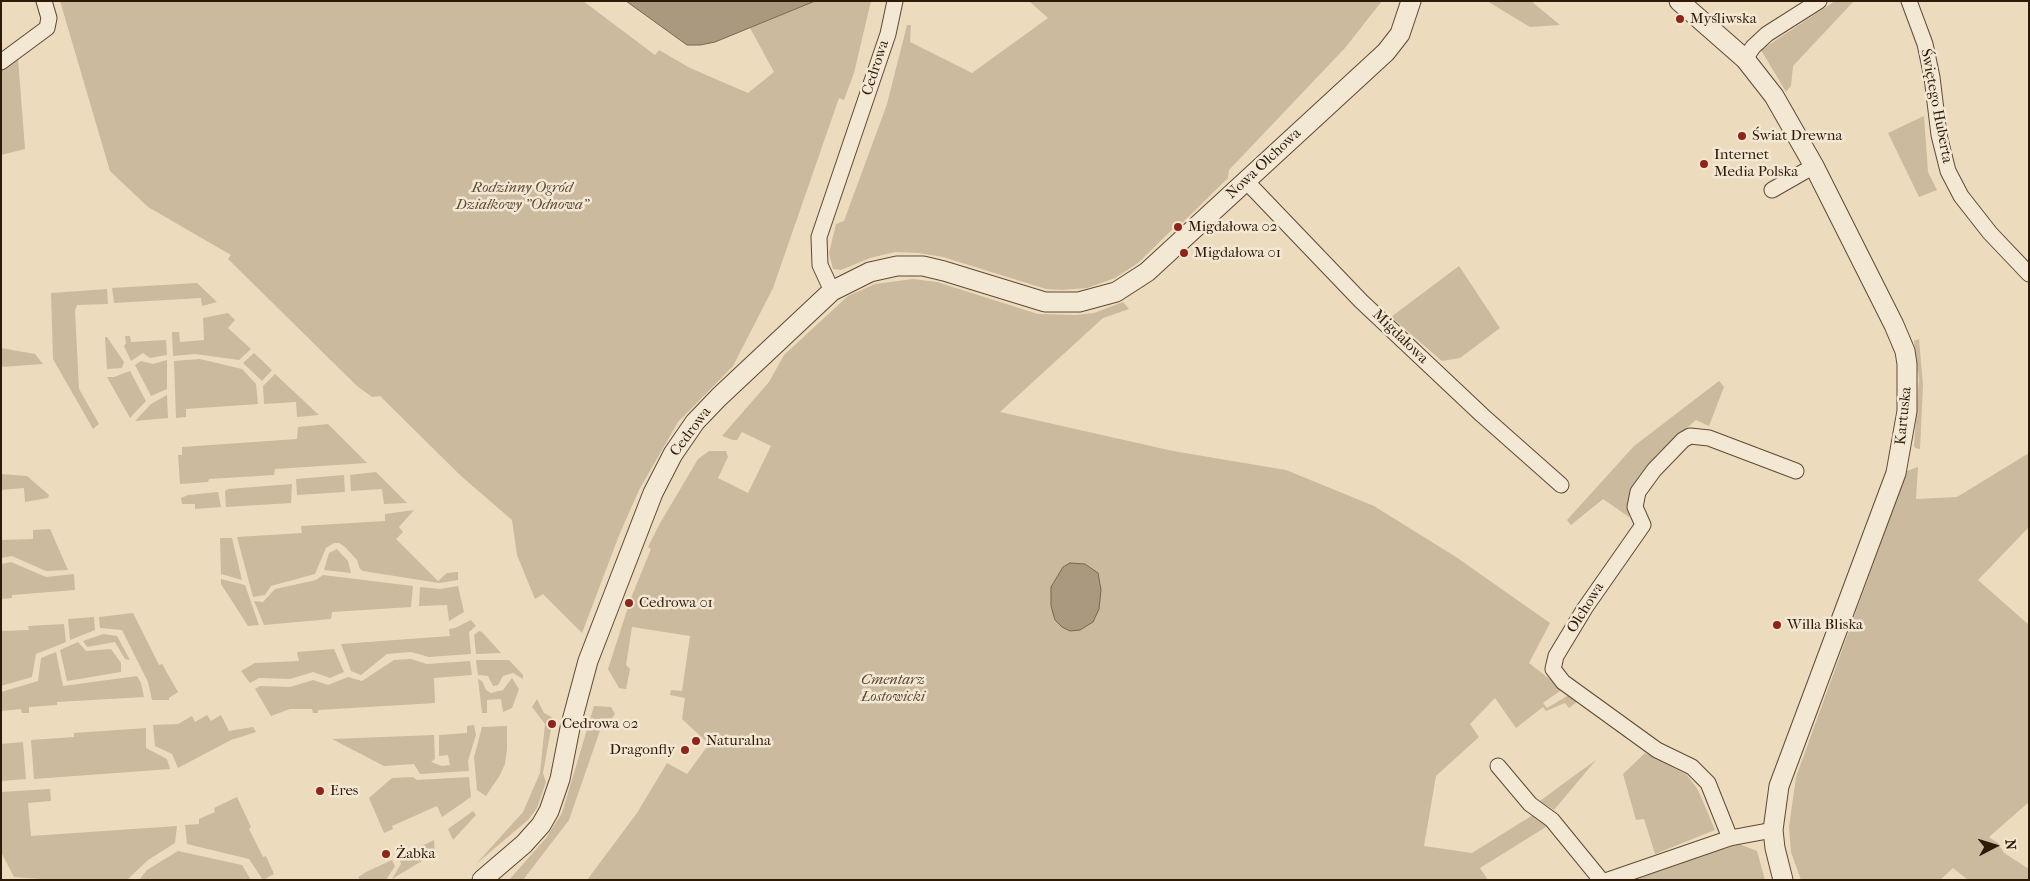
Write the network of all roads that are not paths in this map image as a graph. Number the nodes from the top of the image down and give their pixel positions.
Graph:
1 (44, 1) edge
2 (896, 1) edge
3 (1410, 1) edge
4 (1679, 1) edge
5 (1819, 1) edge
6 (1909, 1) edge
7 (1744, 59) junction
8 (1, 62) edge
9 (1814, 166) junction
10 (1246, 181) junction
11 (1772, 190) dead end
12 (2029, 274) edge
13 (832, 291) junction
14 (1796, 471) dead end
15 (1561, 485) dead end
16 (1498, 766) dead end
17 (1774, 830) junction
18 (1730, 838) junction
19 (482, 880) edge
20 (1601, 880) edge
21 (1608, 880) edge
22 (1783, 880) edge

1 - 8 street
2 - 13 street, Cedrowa
3 - 10 street, Nowa Olchowa
4 - 7 street, Kartuska
5 - 7 street
6 - 12 street, Świętego Huberta
7 - 9 street, Kartuska
9 - 11 street
9 - 17 street, Kartuska
10 - 13 street, Nowa Olchowa
10 - 15 street, Migdałowa
13 - 19 street, Cedrowa
14 - 18 street, Olchowa
16 - 20 street
17 - 18 street
17 - 22 street, Kartuska
18 - 21 street

